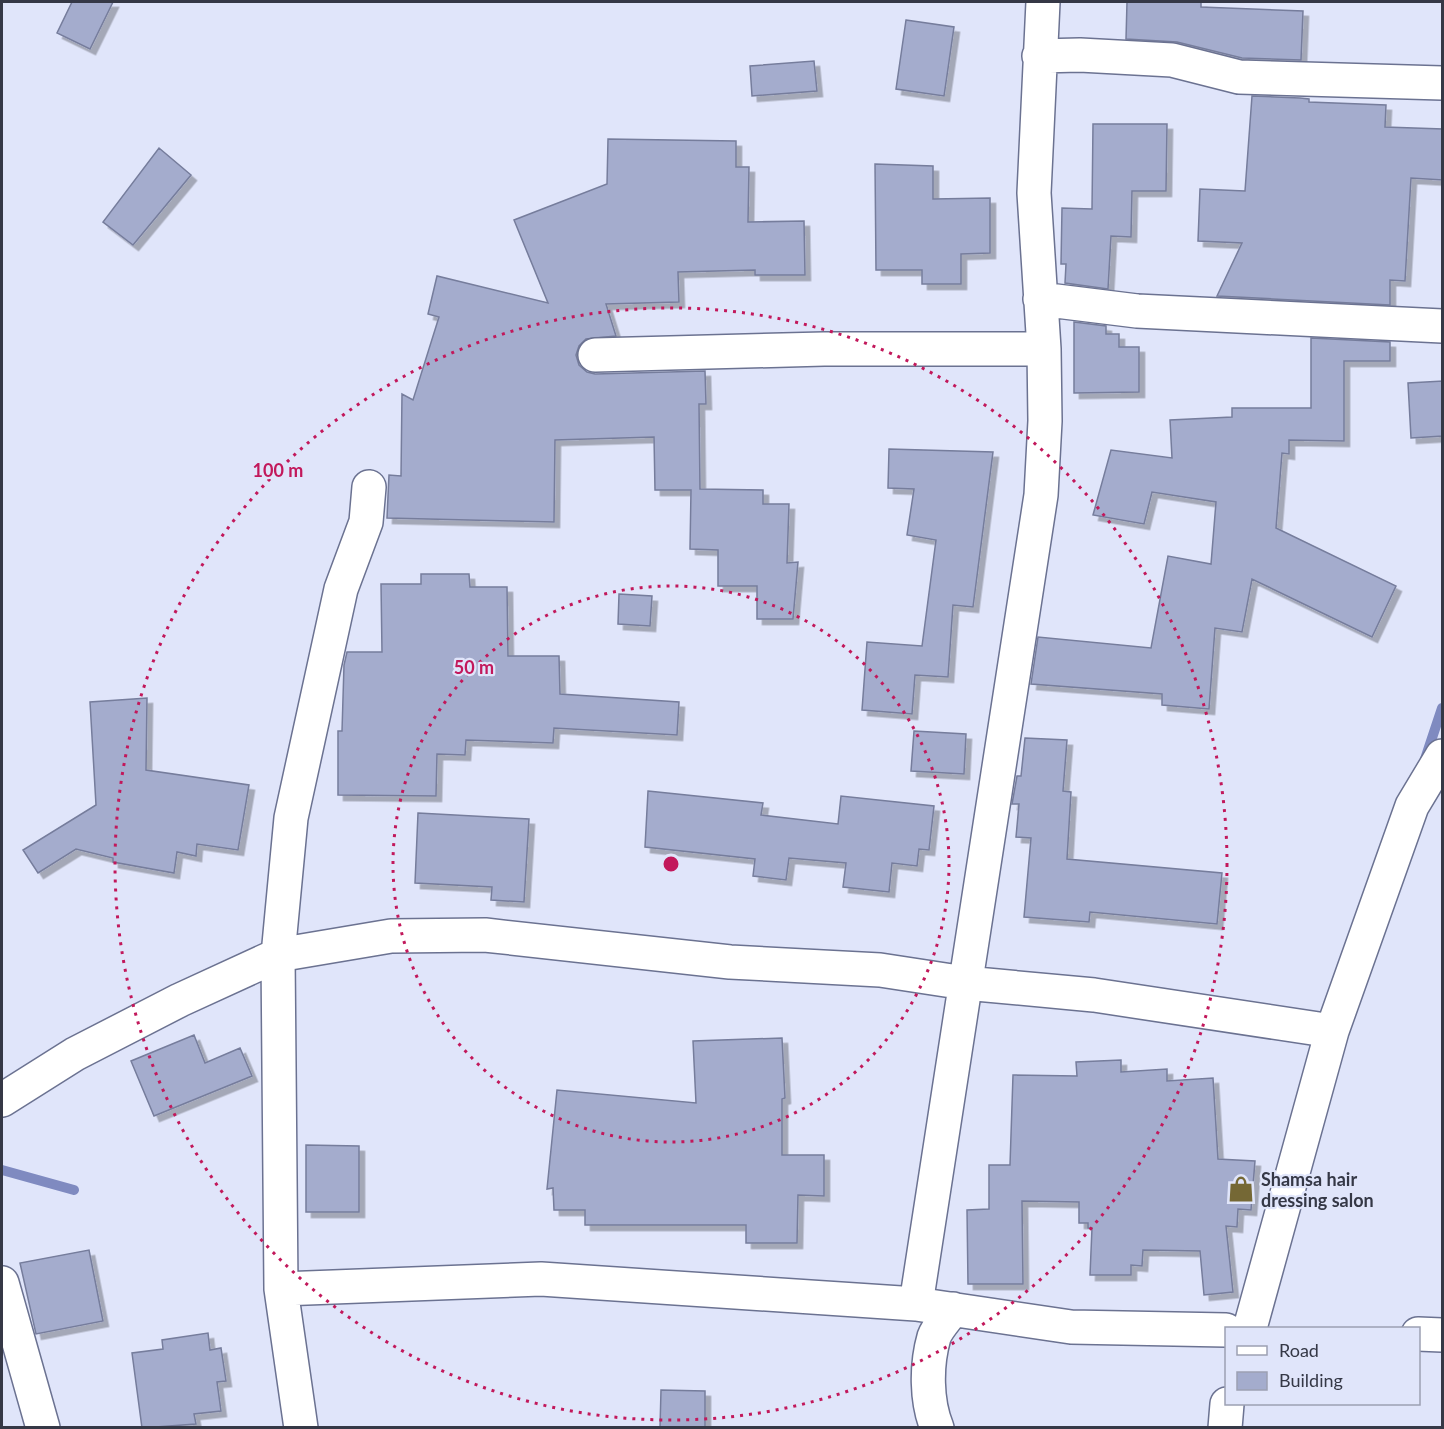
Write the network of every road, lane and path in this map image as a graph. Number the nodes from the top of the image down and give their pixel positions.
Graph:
1 (1043, 2) edge
2 (1039, 56) junction
3 (1443, 83) edge
4 (1040, 299) junction
5 (1443, 326) edge
6 (1044, 349) junction
7 (595, 355) dead end
8 (369, 488) dead end
9 (1443, 756) edge
10 (278, 955) junction
11 (965, 982) junction
12 (1332, 1031) junction
13 (2, 1100) edge
14 (2, 1283) edge
15 (281, 1289) junction
16 (916, 1304) junction
17 (953, 1309) junction
18 (1251, 1327) edge
19 (1225, 1330) edge
20 (1420, 1334) edge
21 (1443, 1335) edge
22 (1227, 1405) edge
23 (43, 1428) edge
24 (302, 1428) edge
25 (937, 1428) edge
26 (1226, 1428) edge

1 - 2 street
2 - 3 street
2 - 4 street
4 - 5 street
4 - 6 street
6 - 7 street
6 - 11 street
8 - 10 street
9 - 12 street
10 - 11 street
10 - 13 street
10 - 15 street
11 - 12 street
11 - 16 street
12 - 18 street
14 - 23 street
15 - 16 street
15 - 24 street
16 - 17 street
17 - 19 street
17 - 25 street
20 - 21 street
22 - 26 street

